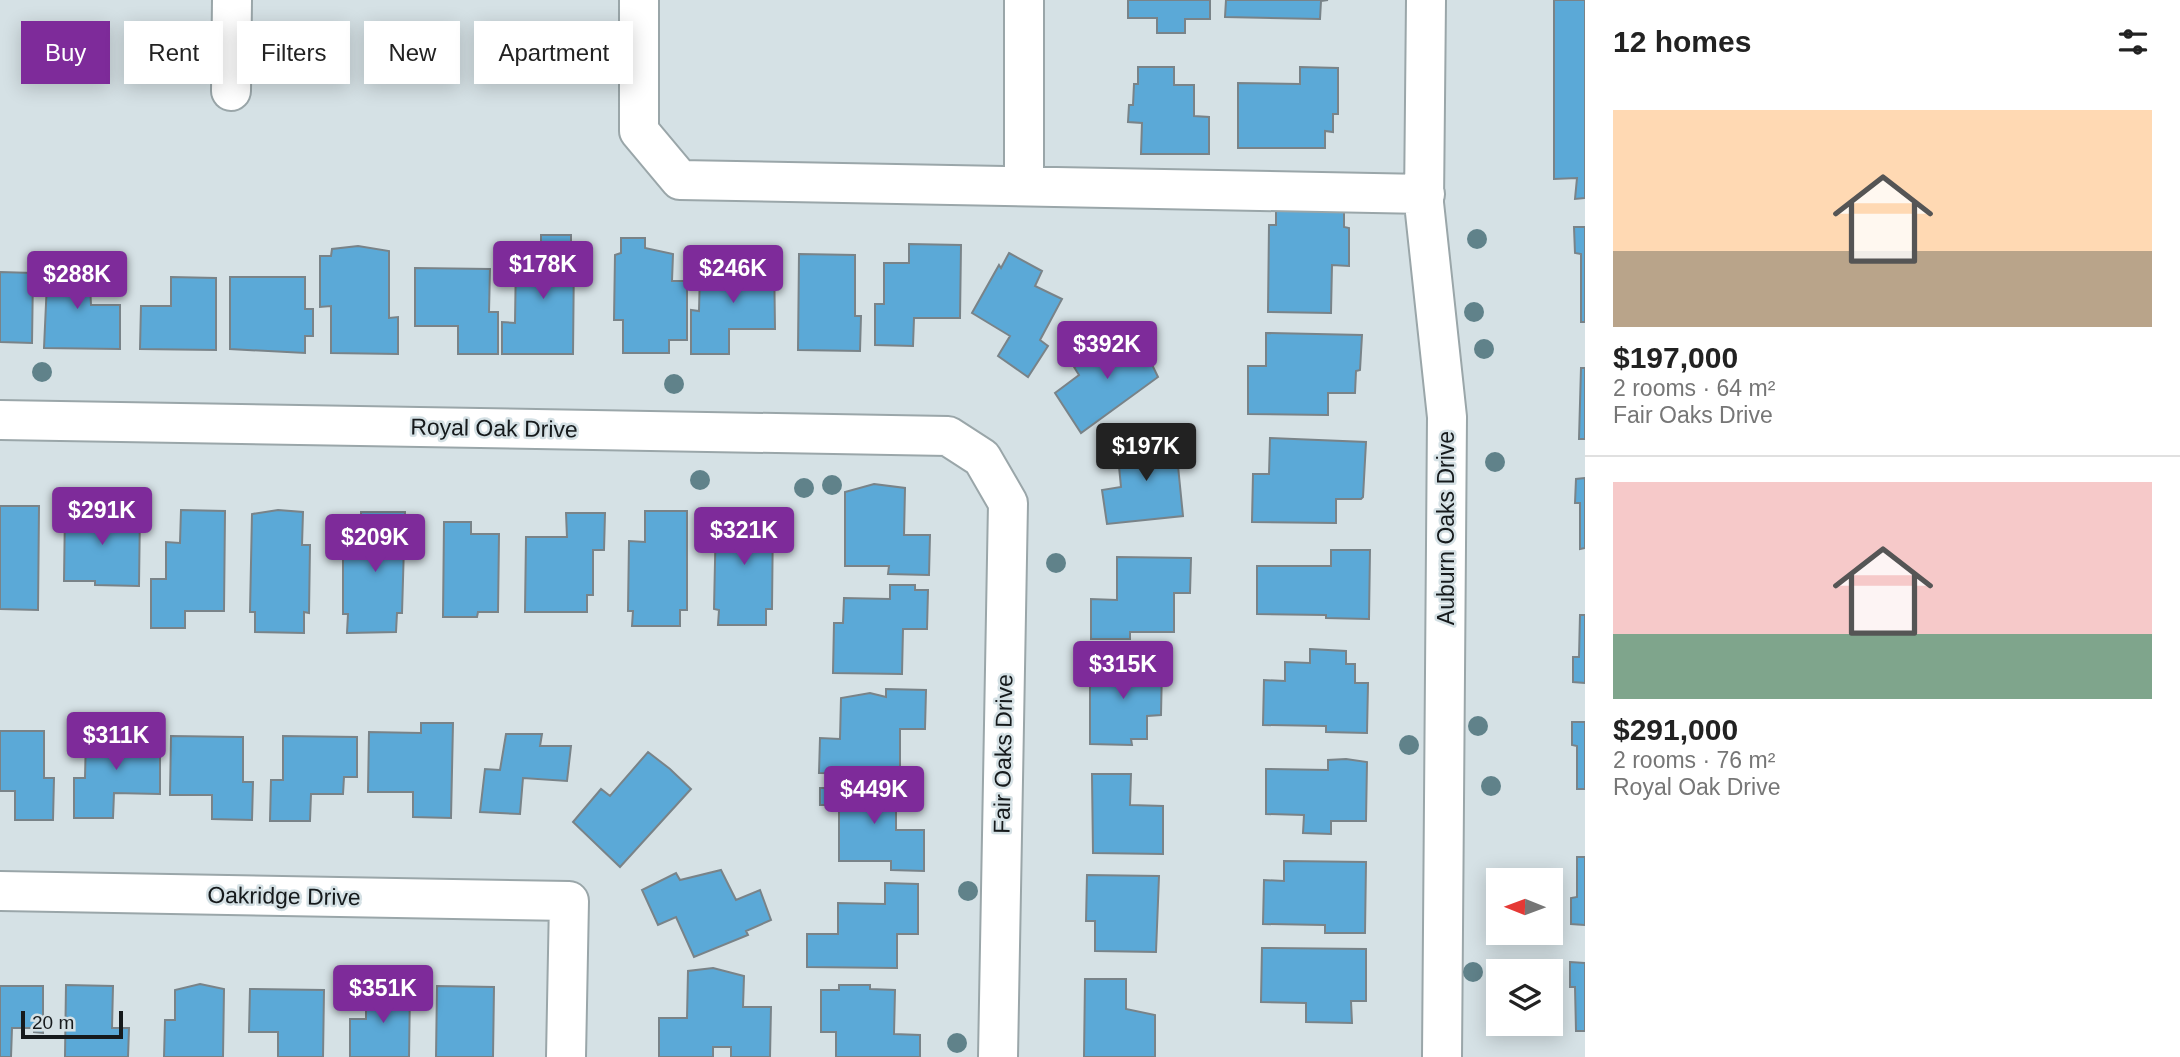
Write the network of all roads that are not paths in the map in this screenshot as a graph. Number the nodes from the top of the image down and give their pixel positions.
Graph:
1 (232, 0) edge
2 (639, 0) edge
3 (1024, 0) edge
4 (1426, 0) edge
5 (232, 91) dead end
6 (1024, 186) junction
7 (1424, 194) junction
8 (0, 420) edge
9 (982, 458) joint
10 (0, 891) edge
11 (566, 1057) edge
12 (998, 1057) edge
13 (1442, 1057) edge

1 - 5 street
2 - 6 street
3 - 6 street
4 - 7 street, Auburn Oaks Drive
6 - 7 street
7 - 13 street, Auburn Oaks Drive
8 - 9 street, Royal Oak Drive
9 - 12 street, Fair Oaks Drive
10 - 11 street, Oakridge Drive

